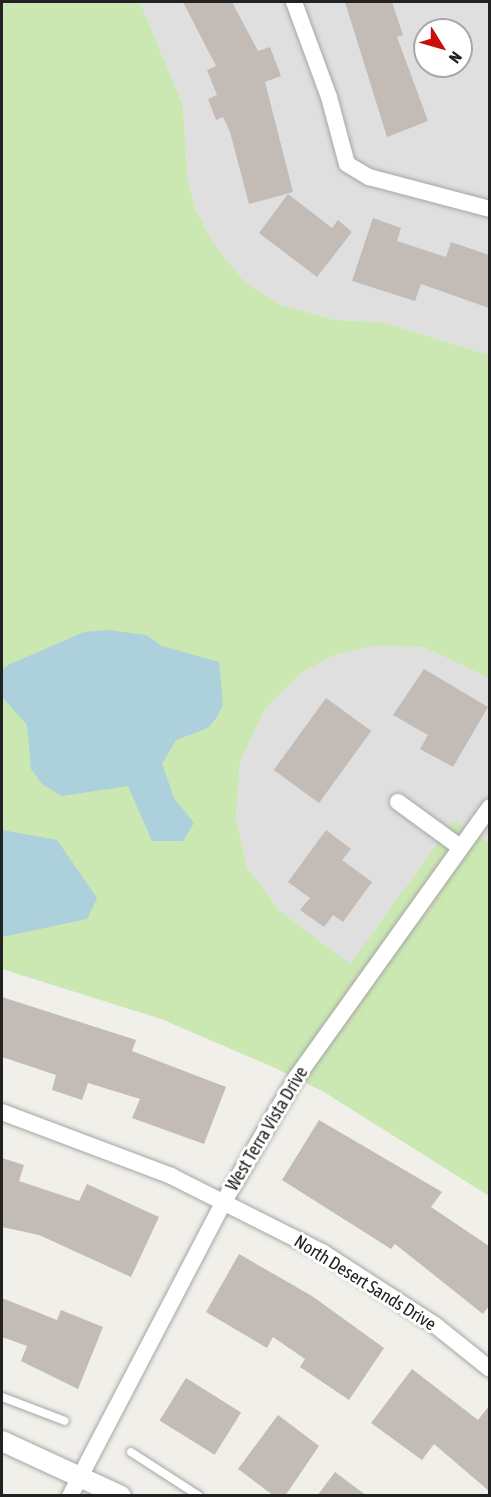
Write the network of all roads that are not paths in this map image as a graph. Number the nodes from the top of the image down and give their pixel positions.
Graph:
1 (294, 2) edge
2 (489, 209) edge
3 (398, 802) dead end
4 (489, 807) edge
5 (460, 847) junction
6 (2, 1112) edge
7 (223, 1203) junction
8 (489, 1369) edge
9 (2, 1397) edge
10 (65, 1421) dead end
11 (2, 1441) edge
12 (131, 1452) dead end
13 (79, 1472) junction
14 (70, 1496) edge
15 (121, 1496) edge
16 (199, 1496) edge

1 - 2 street
3 - 5 street
4 - 5 street, West Terra Vista Drive
5 - 7 street, West Terra Vista Drive
6 - 7 street, North Desert Sands Drive
7 - 8 street, North Desert Sands Drive
7 - 13 street, West Terra Vista Drive
9 - 10 lane
11 - 13 street
12 - 16 lane
13 - 14 street, West Terra Vista Drive
13 - 15 street

